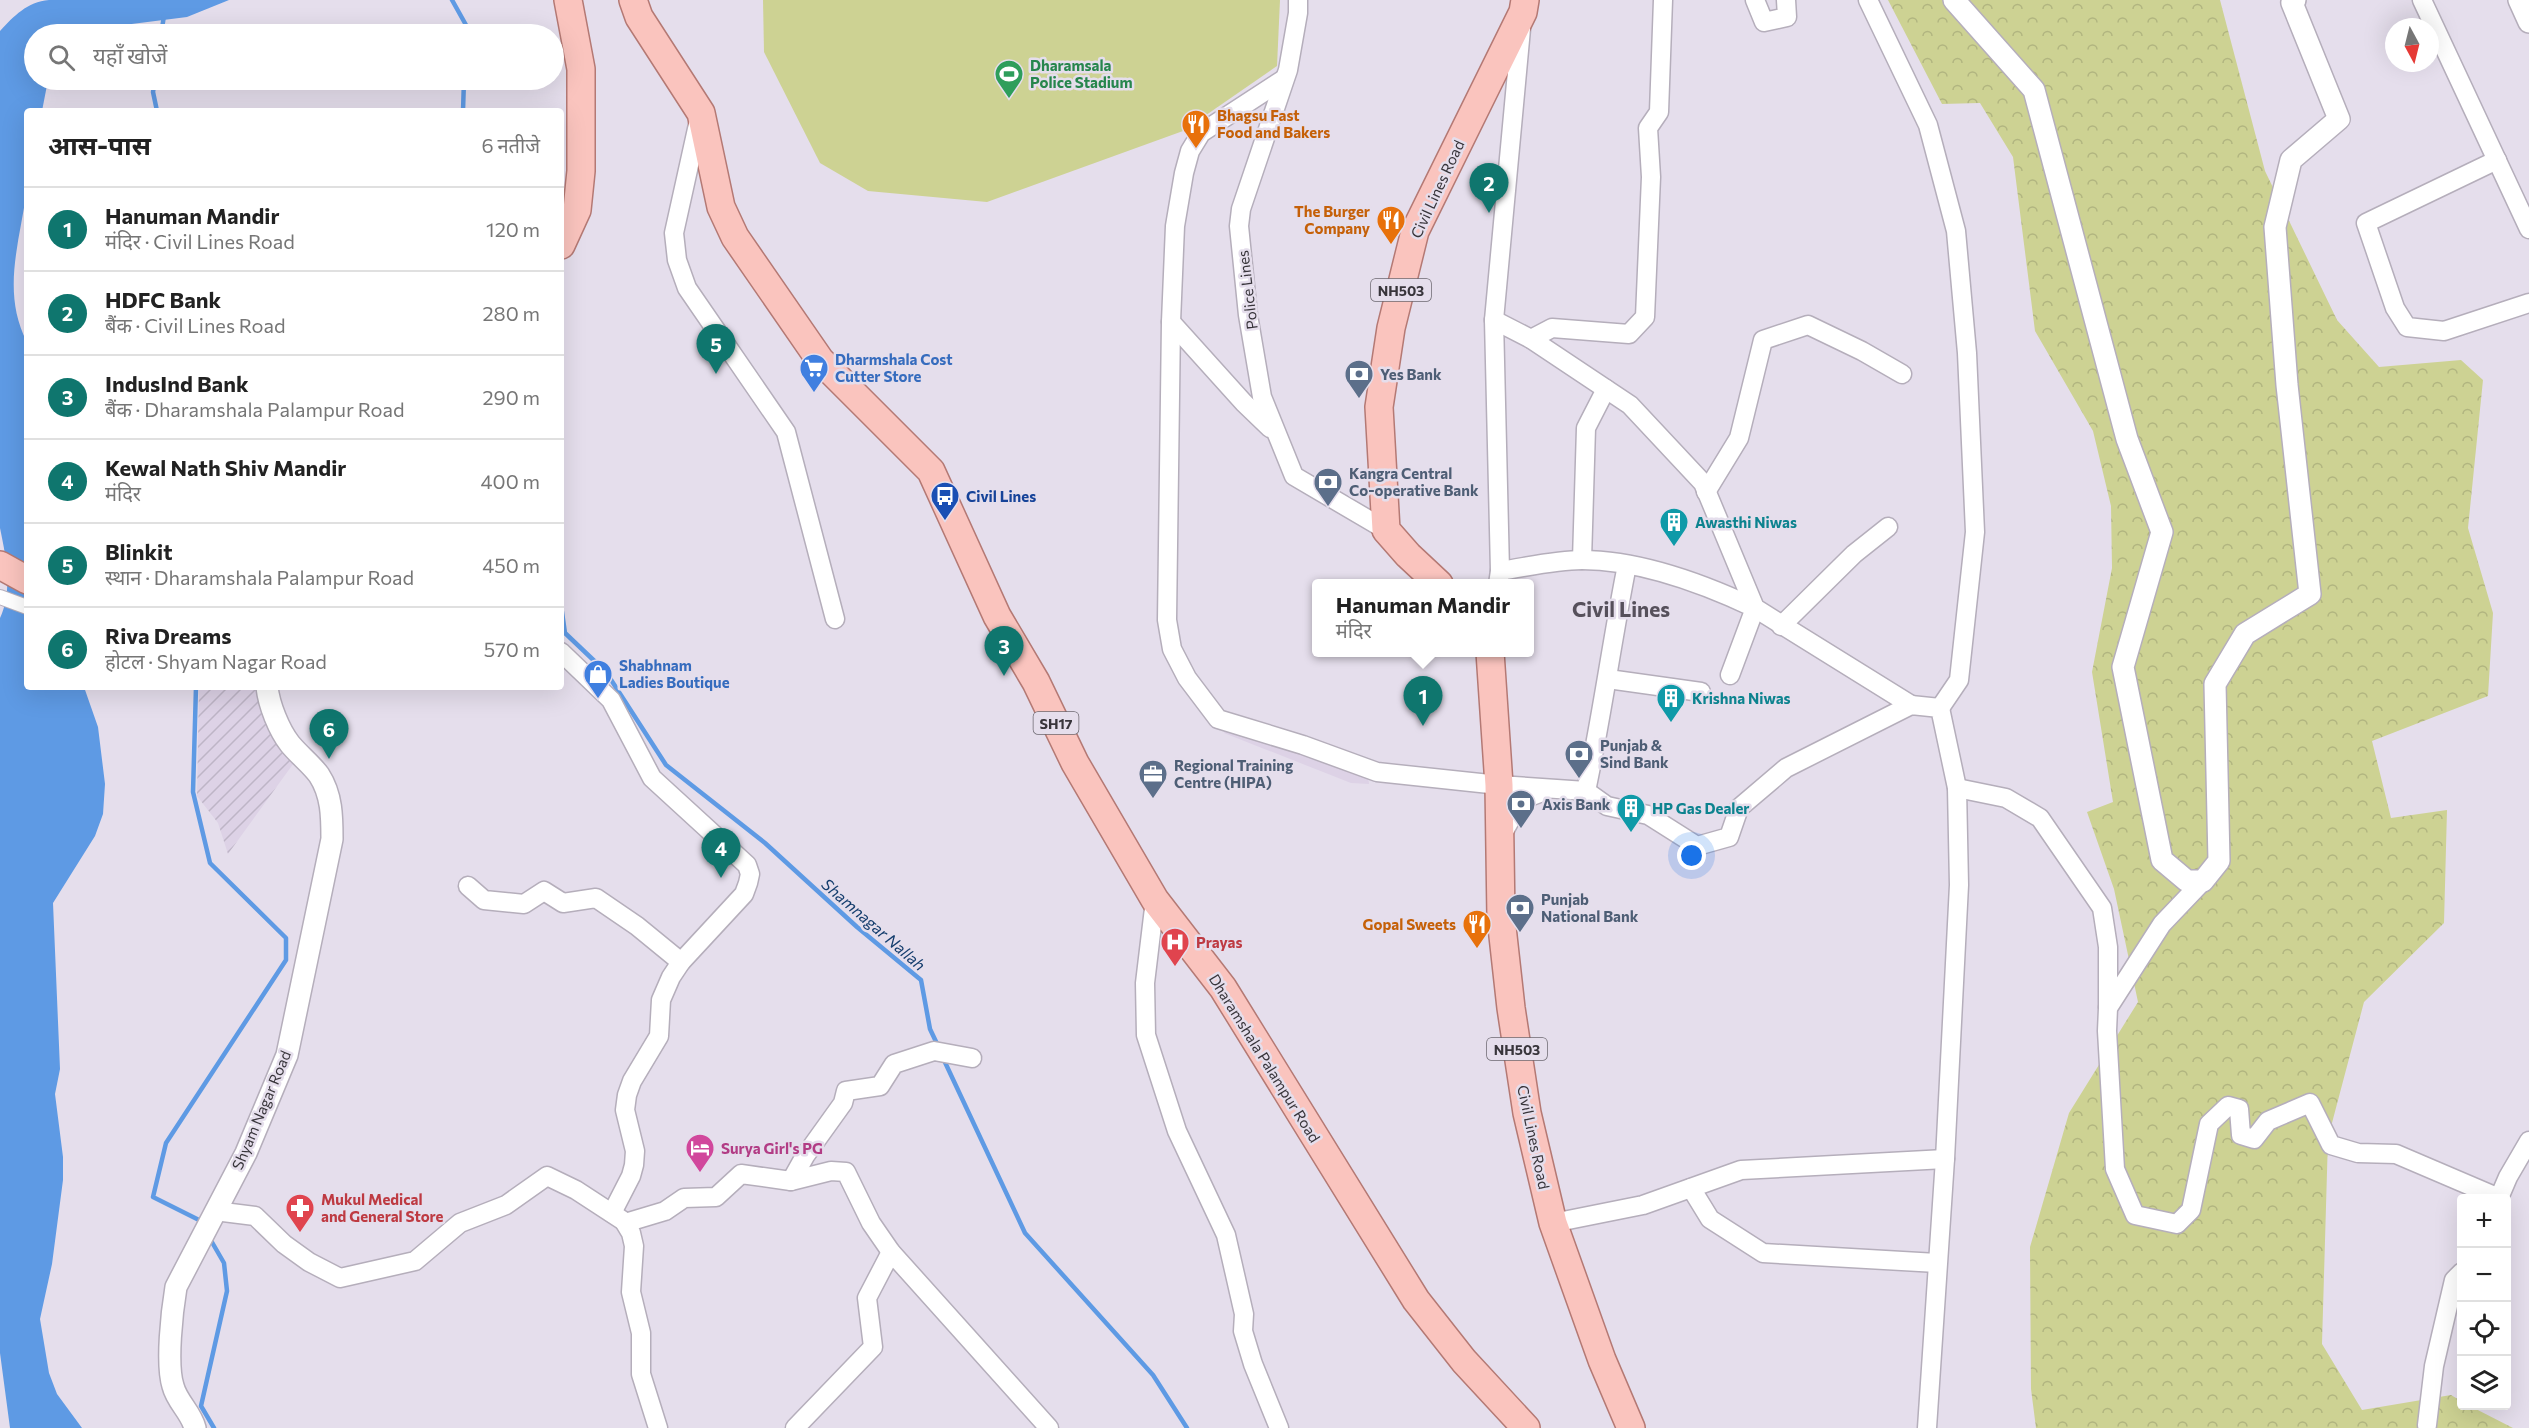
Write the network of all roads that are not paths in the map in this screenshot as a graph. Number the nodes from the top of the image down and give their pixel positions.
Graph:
1 (568, 0) edge
2 (633, 0) edge
3 (1298, 0) edge
4 (1663, 0) edge
5 (1755, 0) edge
6 (1786, 0) edge
7 (1868, 0) edge
8 (1954, 0) edge
9 (2295, 0) edge
10 (2422, 0) edge
11 (2519, 0) edge
12 (1524, 6) edge
13 (2529, 22) edge
14 (1284, 79) junction
15 (701, 113) junction
16 (2497, 160) junction
17 (2529, 229) edge
18 (564, 238) edge
19 (2529, 303) edge
20 (1494, 320) junction
21 (1171, 322) junction
22 (1532, 339) junction
23 (1902, 374) dead end
24 (1606, 389) junction
25 (1278, 435) junction
26 (1706, 492) junction
27 (1888, 527) dead end
28 (1386, 530) junction
29 (1582, 560) junction
30 (0, 565) edge
31 (1628, 565) junction
32 (1499, 577) edge
33 (24, 578) edge
34 (1434, 579) edge
35 (0, 597) edge
36 (24, 606) edge
37 (1755, 608) junction
38 (835, 619) dead end
39 (1781, 626) junction
40 (564, 655) edge
41 (1490, 657) edge
42 (1730, 675) dead end
43 (1608, 679) junction
44 (268, 690) edge
45 (1701, 692) dead end
46 (1911, 705) junction
47 (1940, 708) junction
48 (1499, 785) junction
49 (1957, 788) junction
50 (1550, 789) junction
51 (1586, 791) junction
52 (1500, 840) junction
53 (2203, 881) junction
54 (468, 886) dead end
55 (1155, 900) junction
56 (681, 963) junction
57 (2108, 1008) junction
58 (972, 1058) dead end
59 (2529, 1141) edge
60 (1945, 1159) junction
61 (791, 1181) junction
62 (1691, 1188) junction
63 (2490, 1194) edge
64 (2501, 1194) edge
65 (215, 1211) junction
66 (619, 1218) junction
67 (1553, 1223) junction
68 (891, 1252) junction
69 (1937, 1263) junction
70 (2457, 1277) edge
71 (1268, 1400) junction
72 (2427, 1425) dead end
73 (195, 1428) edge
74 (658, 1428) edge
75 (795, 1428) edge
76 (1049, 1428) edge
77 (1264, 1428) edge
78 (1279, 1428) edge
79 (1526, 1428) edge
80 (1631, 1428) edge
81 (1927, 1428) edge

1 - 18 main road
2 - 15 main road, Dharamshala Palampur Road / SH17
3 - 14 street, Police Lines
4 - 22 street
5 - 6 street
7 - 47 street
8 - 53 street
9 - 53 street
10 - 16 street
11 - 13 street
12 - 20 street
12 - 28 main road, Civil Lines Road / NH503
14 - 21 street
14 - 25 street, Police Lines
15 - 38 street
15 - 55 main road, Dharamshala Palampur Road / SH17
16 - 17 street
16 - 19 street
20 - 22 street
20 - 32 street
21 - 25 street
21 - 48 street
22 - 24 street
23 - 26 street
24 - 26 street
24 - 29 street
25 - 28 street, Police Lines
26 - 37 street
27 - 39 street
28 - 34 main road
29 - 31 street
29 - 32 street
30 - 33 main road
31 - 37 street
31 - 43 street
35 - 36 street
37 - 39 street
37 - 42 street
39 - 46 street
40 - 56 street
41 - 48 main road, Civil Lines Road / NH503
43 - 45 street
43 - 51 street
44 - 65 street, Shyam Nagar Road
46 - 47 street
46 - 51 street
47 - 49 street
48 - 50 street
48 - 52 main road, Civil Lines Road / NH503
49 - 57 street
49 - 60 street
50 - 51 street
50 - 52 street
52 - 67 main road, Civil Lines Road / NH503
53 - 57 street
54 - 56 street
55 - 71 street
55 - 79 main road, Dharamshala Palampur Road / SH17
56 - 66 street
57 - 63 street
58 - 61 street
59 - 64 street
60 - 62 street
60 - 69 street
61 - 66 street
61 - 68 street
62 - 67 street
62 - 69 street
65 - 66 street
65 - 73 street, Shyam Nagar Road
66 - 74 street
67 - 80 main road, Civil Lines Road / NH503
68 - 75 street
68 - 76 street
69 - 81 street
70 - 72 street
71 - 77 street
71 - 78 street

